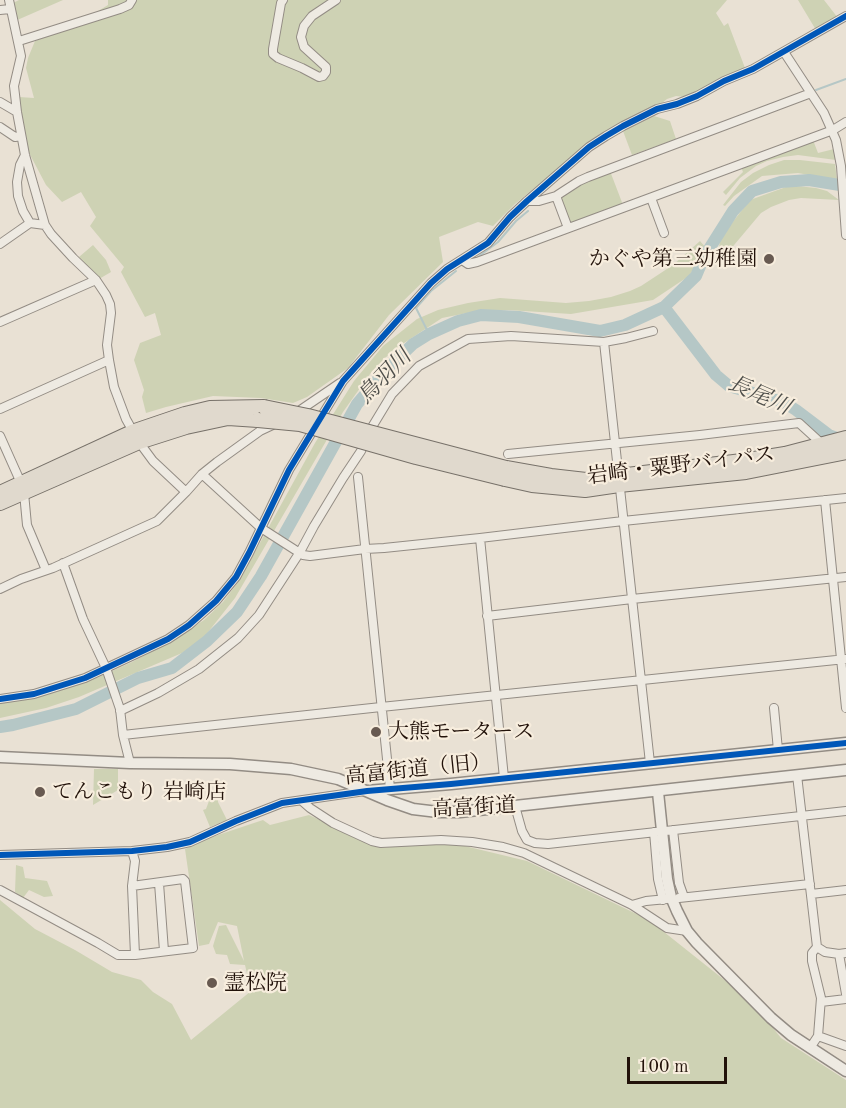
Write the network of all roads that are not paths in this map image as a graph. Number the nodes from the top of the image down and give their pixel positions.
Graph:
1 (132, 0) edge
2 (283, 0) edge
3 (336, 0) edge
4 (9, 5) edge
5 (0, 10) edge
6 (846, 16) edge
7 (19, 42) junction
8 (784, 52) junction
9 (811, 93) junction
10 (0, 102) edge
11 (17, 112) junction
12 (846, 122) edge
13 (0, 127) edge
14 (832, 130) junction
15 (21, 136) junction
16 (25, 155) junction
17 (556, 196) junction
18 (651, 198) junction
19 (527, 201) junction
20 (844, 203) edge
21 (30, 223) junction
22 (45, 225) junction
23 (568, 228) junction
24 (664, 233) dead end
25 (846, 233) edge
26 (0, 244) edge
27 (462, 260) junction
28 (96, 280) junction
29 (0, 322) edge
30 (653, 331) dead end
31 (604, 342) junction
32 (108, 360) junction
33 (343, 381) junction
34 (0, 409) edge
35 (0, 436) edge
36 (135, 437) junction
37 (834, 441) edge
38 (616, 444) junction
39 (844, 452) edge
40 (508, 454) dead end
41 (202, 474) junction
42 (505, 474) junction
43 (358, 477) dead end
44 (619, 481) junction
45 (23, 488) junction
46 (186, 492) junction
47 (0, 493) edge
48 (846, 498) edge
49 (825, 500) junction
50 (0, 503) edge
51 (623, 521) junction
52 (262, 528) junction
53 (480, 538) junction
54 (365, 549) junction
55 (299, 552) junction
56 (63, 563) junction
57 (46, 570) junction
58 (846, 578) edge
59 (832, 579) junction
60 (0, 589) edge
61 (632, 599) junction
62 (487, 616) junction
63 (843, 659) edge
64 (106, 670) junction
65 (640, 680) junction
66 (495, 695) junction
67 (0, 699) edge
68 (381, 707) junction
69 (774, 708) dead end
70 (846, 708) edge
71 (120, 710) junction
72 (123, 735) junction
73 (846, 743) edge
74 (778, 750) junction
75 (0, 757) edge
76 (130, 763) junction
77 (650, 763) junction
78 (846, 770) edge
79 (797, 775) junction
80 (504, 778) junction
81 (390, 788) junction
82 (367, 791) junction
83 (658, 792) junction
84 (302, 801) junction
85 (515, 806) junction
86 (846, 811) edge
87 (802, 816) junction
88 (663, 831) junction
89 (132, 851) junction
90 (0, 855) edge
91 (159, 883) junction
92 (810, 884) junction
93 (132, 886) junction
94 (0, 890) edge
95 (846, 890) edge
96 (811, 894) junction
97 (632, 905) junction
98 (687, 931) junction
99 (817, 947) junction
100 (164, 951) junction
101 (842, 954) edge
102 (135, 955) junction
103 (846, 994) edge
104 (846, 999) edge
105 (821, 1002) junction
106 (818, 1036) junction
107 (846, 1046) edge
108 (810, 1048) junction
109 (846, 1071) edge

1 - 7 street
2 - 3 street
4 - 5 street
4 - 7 street
6 - 8 street
7 - 11 street
8 - 9 street
8 - 19 street
9 - 14 street
9 - 17 street
10 - 11 street
11 - 15 street
12 - 14 street
13 - 15 street
14 - 18 street
14 - 20 street
15 - 16 street
16 - 21 street
16 - 22 street
17 - 19 street
17 - 23 street
18 - 23 street
18 - 24 street
19 - 27 street
20 - 25 street
21 - 22 street
21 - 26 street
22 - 28 street
23 - 27 street
27 - 33 street
28 - 29 street
28 - 32 street
30 - 31 street
31 - 38 street
31 - 55 street
32 - 34 street
32 - 36 street
33 - 41 street
33 - 52 street
35 - 45 street
36 - 42 highway, 岩崎・粟野バイパス, bridge
36 - 42 highway, 岩崎・粟野バイパス, bridge
36 - 45 highway, 岩崎・粟野バイパス
36 - 46 street
37 - 38 street
37 - 44 highway, 岩崎・粟野バイパス
38 - 40 street
38 - 44 street
39 - 44 highway, 岩崎・粟野バイパス
41 - 46 street
41 - 52 street
42 - 44 highway, 岩崎・粟野バイパス
43 - 54 street
44 - 51 street
45 - 47 highway, 岩崎・粟野バイパス
45 - 50 highway, 岩崎・粟野バイパス
45 - 57 street
46 - 56 street
48 - 49 street
49 - 51 street
49 - 59 street
51 - 53 street
51 - 61 street
52 - 55 street
52 - 64 street
53 - 54 street
53 - 62 street
54 - 55 street
54 - 68 street
55 - 71 street
56 - 57 street
56 - 64 street
57 - 60 street
58 - 59 street
59 - 61 street
59 - 63 street
61 - 62 street
61 - 65 street
62 - 66 street
63 - 65 street
63 - 70 street
64 - 67 street
64 - 71 street
65 - 66 street
65 - 77 street
66 - 68 street
66 - 80 street
68 - 72 street
68 - 81 street
69 - 74 street
71 - 72 street
72 - 76 street
73 - 74 street, 高富街道（旧）
74 - 77 street, 高富街道（旧）
75 - 76 street, 高富街道
76 - 82 street, 高富街道
77 - 80 street, 高富街道（旧）
78 - 79 street, 高富街道
79 - 83 street, 高富街道
79 - 87 street
80 - 81 street, 高富街道（旧）
81 - 82 street, 高富街道（旧）
82 - 84 street, 高富街道（旧）
82 - 85 street, 高富街道
83 - 85 street, 高富街道
83 - 88 street
84 - 89 street, 高富街道（旧）
84 - 97 street
85 - 88 street
86 - 87 street
87 - 88 street
87 - 92 street
88 - 92 street
88 - 97 street
88 - 98 street
89 - 90 street, 高富街道（旧）
89 - 93 street
91 - 93 street
91 - 100 street
91 - 100 street
92 - 96 street
93 - 102 street
94 - 102 street
95 - 96 street
96 - 99 street
97 - 98 street
98 - 108 street
99 - 101 street
99 - 105 street
100 - 102 street
101 - 103 street
104 - 105 street
105 - 106 street
106 - 107 street
106 - 108 street
108 - 109 street

